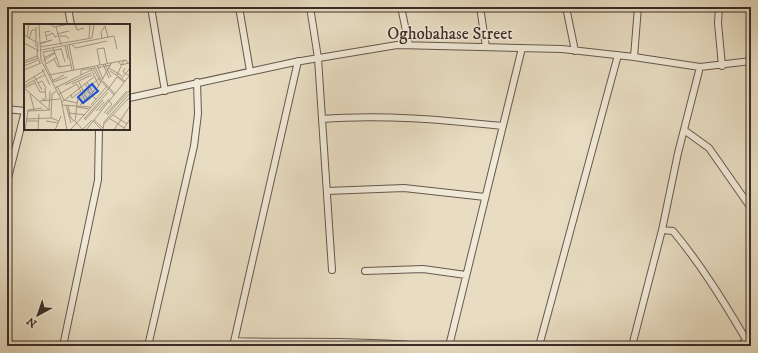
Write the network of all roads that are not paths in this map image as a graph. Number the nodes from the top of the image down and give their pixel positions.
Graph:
1 (68, 7) edge
2 (151, 7) edge
3 (239, 7) edge
4 (310, 7) edge
5 (401, 7) edge
6 (480, 7) edge
7 (566, 7) edge
8 (638, 7) edge
9 (719, 7) edge
10 (71, 24) edge
11 (409, 45) junction
12 (486, 47) junction
13 (522, 48) junction
14 (575, 51) junction
15 (618, 55) junction
16 (634, 57) junction
17 (318, 58) junction
18 (298, 61) junction
19 (751, 61) edge
20 (722, 66) junction
21 (700, 67) junction
22 (250, 71) junction
23 (196, 82) junction
24 (165, 91) junction
25 (130, 98) edge
26 (7, 109) edge
27 (24, 111) edge
28 (24, 115) edge
29 (322, 119) junction
30 (503, 126) junction
31 (99, 130) edge
32 (684, 130) junction
33 (7, 182) edge
34 (327, 191) junction
35 (485, 198) junction
36 (751, 208) edge
37 (662, 230) junction
38 (332, 270) dead end
39 (365, 271) dead end
40 (466, 275) junction
41 (748, 342) edge
42 (233, 344) edge
43 (63, 346) edge
44 (148, 346) edge
45 (421, 346) edge
46 (449, 346) edge
47 (539, 346) edge
48 (632, 346) edge
49 (737, 346) edge

1 - 10 street
2 - 24 street
3 - 22 street
4 - 17 street
5 - 11 street
6 - 12 street
7 - 14 street
8 - 16 street
9 - 20 street
11 - 12 street, Oghobahase Street
11 - 17 street, Oghobahase Street
12 - 13 street, Oghobahase Street
13 - 14 street, Oghobahase Street
13 - 30 street
14 - 15 street, Oghobahase Street
15 - 16 street, Oghobahase Street
15 - 47 street
16 - 21 street, Oghobahase Street
17 - 18 street, Oghobahase Street
17 - 29 street
18 - 22 street, Oghobahase Street
18 - 42 street
19 - 20 street, Oghobahase Street
20 - 21 street, Oghobahase Street
21 - 32 street
22 - 23 street, Oghobahase Street
23 - 24 street, Oghobahase Street
23 - 44 street
24 - 25 street, Oghobahase Street
26 - 27 street
28 - 33 street
29 - 30 street
29 - 34 street
30 - 35 street
31 - 43 street
32 - 36 street
32 - 37 street
34 - 35 street
34 - 38 street
35 - 40 street
37 - 41 street
37 - 48 street
39 - 40 street
40 - 46 street
41 - 49 street
42 - 45 street

